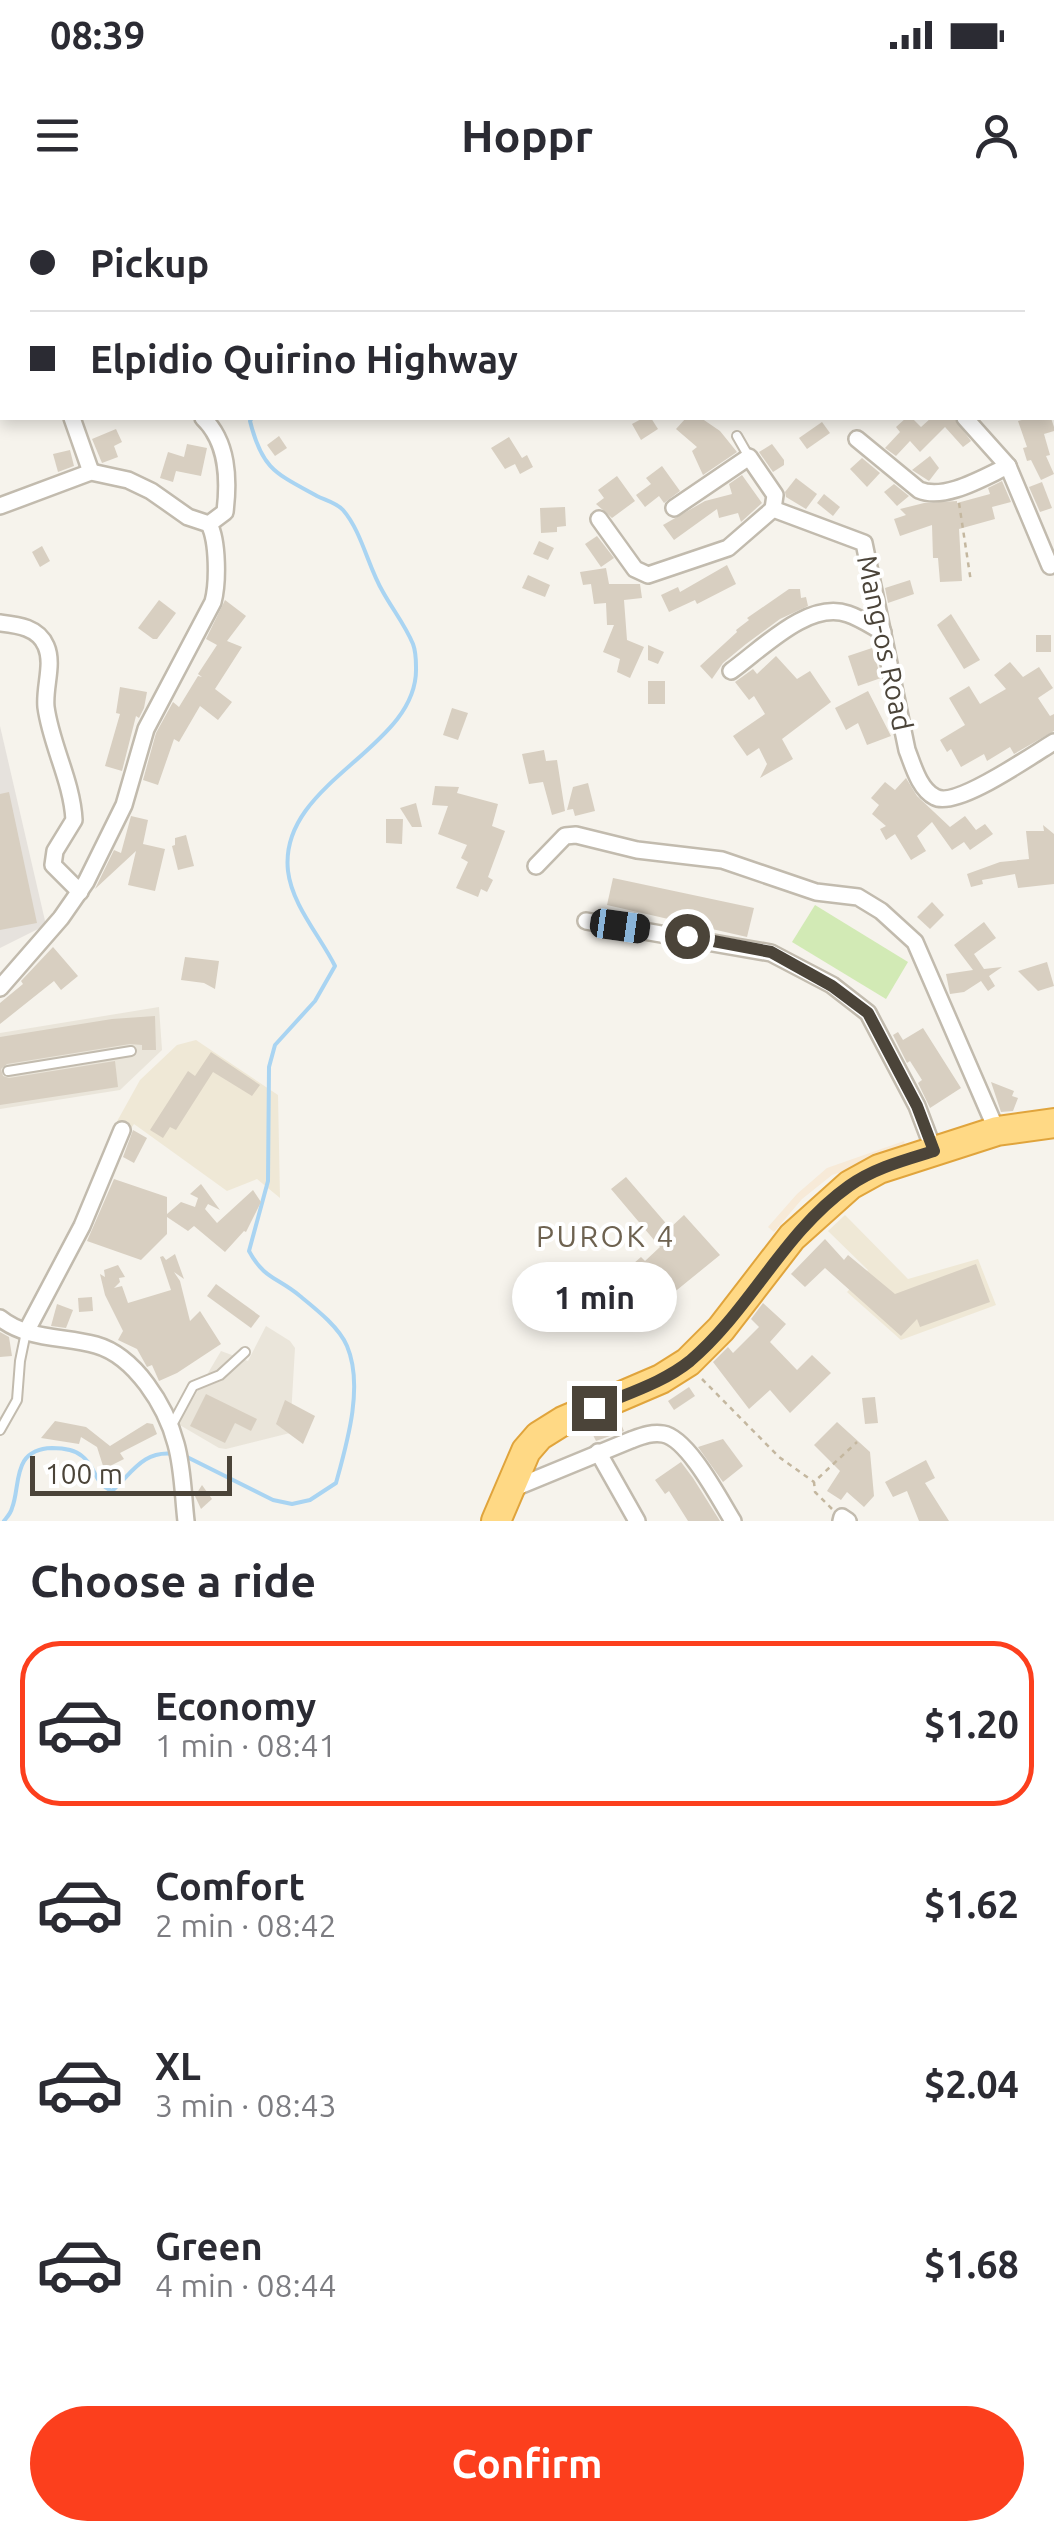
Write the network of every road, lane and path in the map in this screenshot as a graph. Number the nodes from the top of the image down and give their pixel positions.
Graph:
1 (73, 420) edge
2 (205, 420) edge
3 (967, 420) edge
4 (736, 436) dead end
5 (857, 440) dead end
6 (749, 458) junction
7 (1008, 466) junction
8 (91, 472) junction
9 (955, 488) junction
10 (0, 506) edge
11 (674, 508) dead end
12 (773, 509) junction
13 (599, 519) dead end
14 (209, 524) junction
15 (1050, 566) dead end
16 (971, 582) dead end
17 (0, 623) edge
18 (883, 632) junction
19 (732, 671) dead end
20 (1054, 742) edge
21 (536, 866) dead end
22 (80, 892) junction
23 (586, 921) dead end
24 (0, 988) edge
25 (132, 1051) dead end
26 (8, 1071) dead end
27 (1054, 1123) edge
28 (122, 1130) dead end
29 (997, 1131) junction
30 (934, 1151) junction
31 (0, 1318) edge
32 (26, 1332) junction
33 (245, 1352) dead end
34 (688, 1362) junction
35 (0, 1430) edge
36 (173, 1435) junction
37 (857, 1442) dead end
38 (598, 1452) junction
39 (814, 1482) junction
40 (510, 1490) junction
41 (844, 1520) edge
42 (186, 1521) edge
43 (496, 1521) edge
44 (638, 1521) edge
45 (733, 1521) edge

1 - 8 street
2 - 14 street
3 - 7 street
4 - 6 lane
5 - 9 street
6 - 11 street
6 - 12 street
7 - 9 street
7 - 15 street
8 - 10 street
8 - 14 street
9 - 16 path
12 - 13 street
12 - 18 street, Mang-os Road
14 - 22 street
17 - 22 street
18 - 19 street
18 - 20 street, Mang-os Road
21 - 29 street
22 - 24 street
23 - 30 street
25 - 26 lane
27 - 29 highway
28 - 32 street
29 - 30 highway
30 - 34 highway
31 - 32 street
32 - 35 lane
32 - 36 street
33 - 36 lane
34 - 39 path
34 - 40 highway
36 - 42 street
37 - 39 path
38 - 40 street
38 - 44 street
38 - 45 street
39 - 41 path
40 - 43 highway

